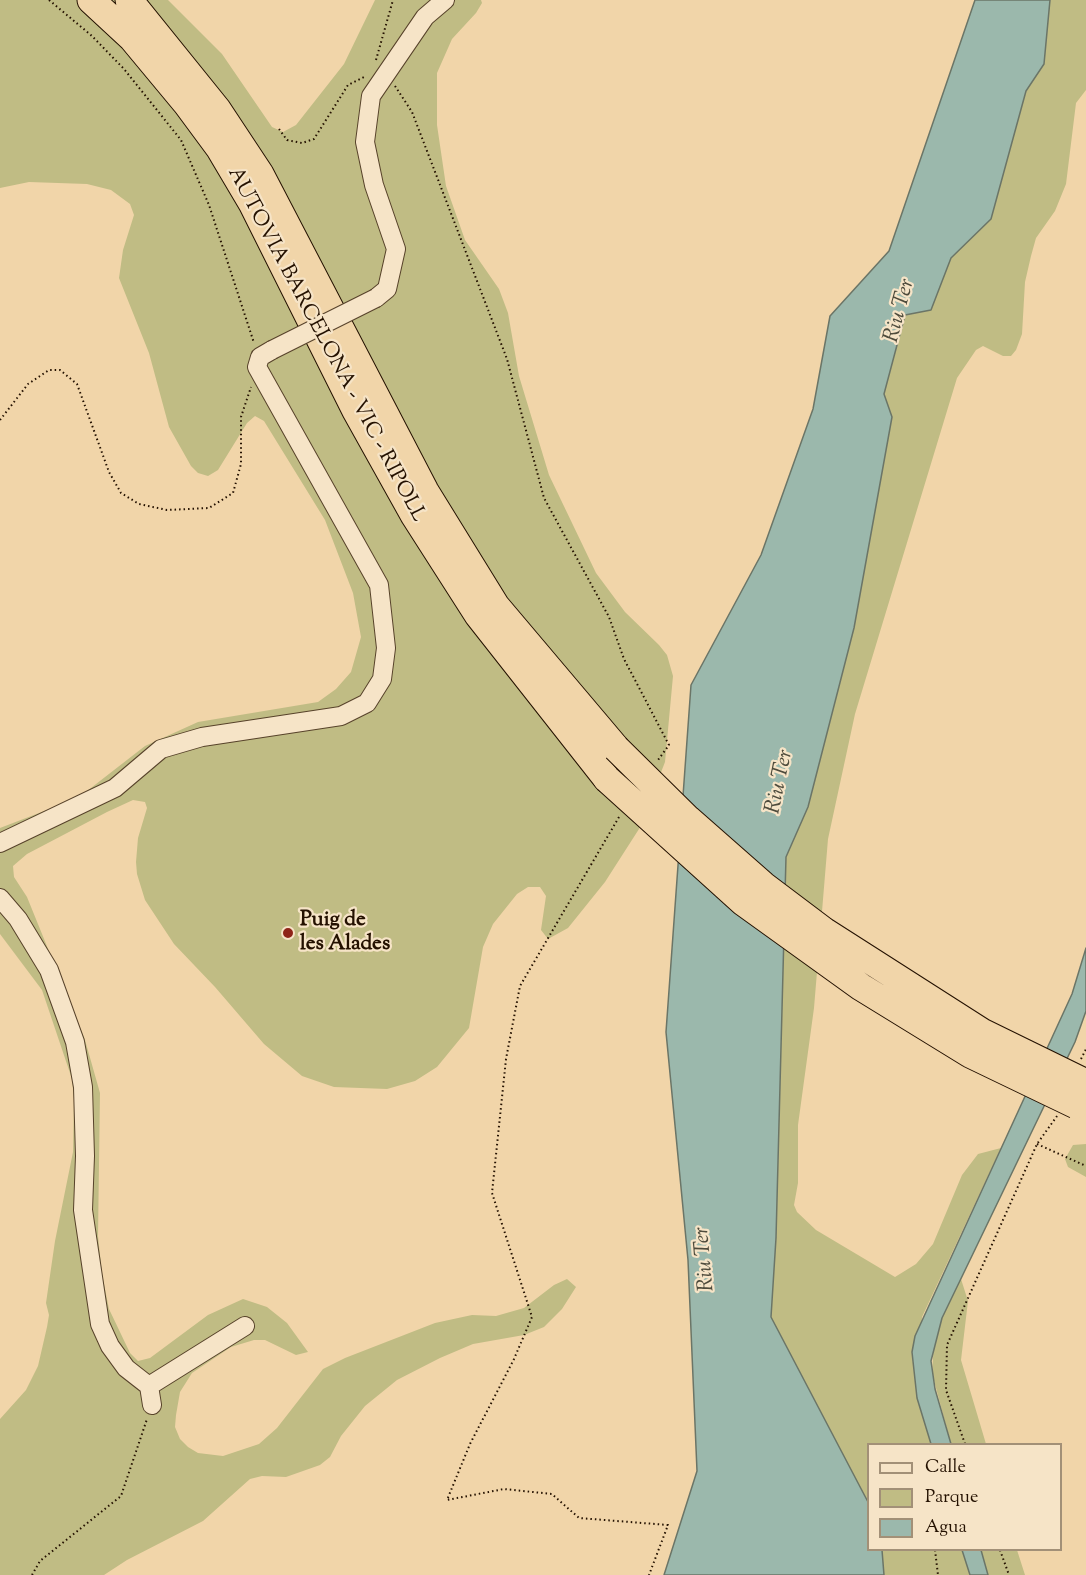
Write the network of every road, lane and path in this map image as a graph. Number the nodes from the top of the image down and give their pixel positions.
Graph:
1 (49, 0) edge
2 (91, 0) edge
3 (129, 0) edge
4 (393, 0) edge
5 (445, 0) edge
6 (387, 72) junction
7 (279, 129) dead end
8 (263, 358) junction
9 (0, 420) edge
10 (657, 763) dead end
11 (620, 816) dead end
12 (0, 843) edge
13 (0, 898) edge
14 (0, 906) edge
15 (18, 919) junction
16 (1083, 1099) edge
17 (1086, 1166) edge
18 (245, 1326) dead end
19 (149, 1386) junction
20 (152, 1405) joint
21 (965, 1443) edge
22 (935, 1551) edge
23 (1000, 1551) edge
24 (32, 1575) edge
25 (649, 1575) edge
26 (938, 1575) edge
27 (1008, 1575) edge

1 - 8 path
2 - 16 highway, AUTOVIA BARCELONA - VIC - RIPOLL, bridge
3 - 16 highway, AUTOVIA BARCELONA - VIC - RIPOLL, bridge
4 - 6 path
5 - 6 street
6 - 7 path
6 - 8 street, bridge
6 - 10 path
8 - 9 path
8 - 12 street
11 - 25 path
13 - 15 street
14 - 15 street
15 - 19 street
17 - 21 path
18 - 19 street
19 - 20 street
20 - 24 path
22 - 26 path
23 - 27 path

